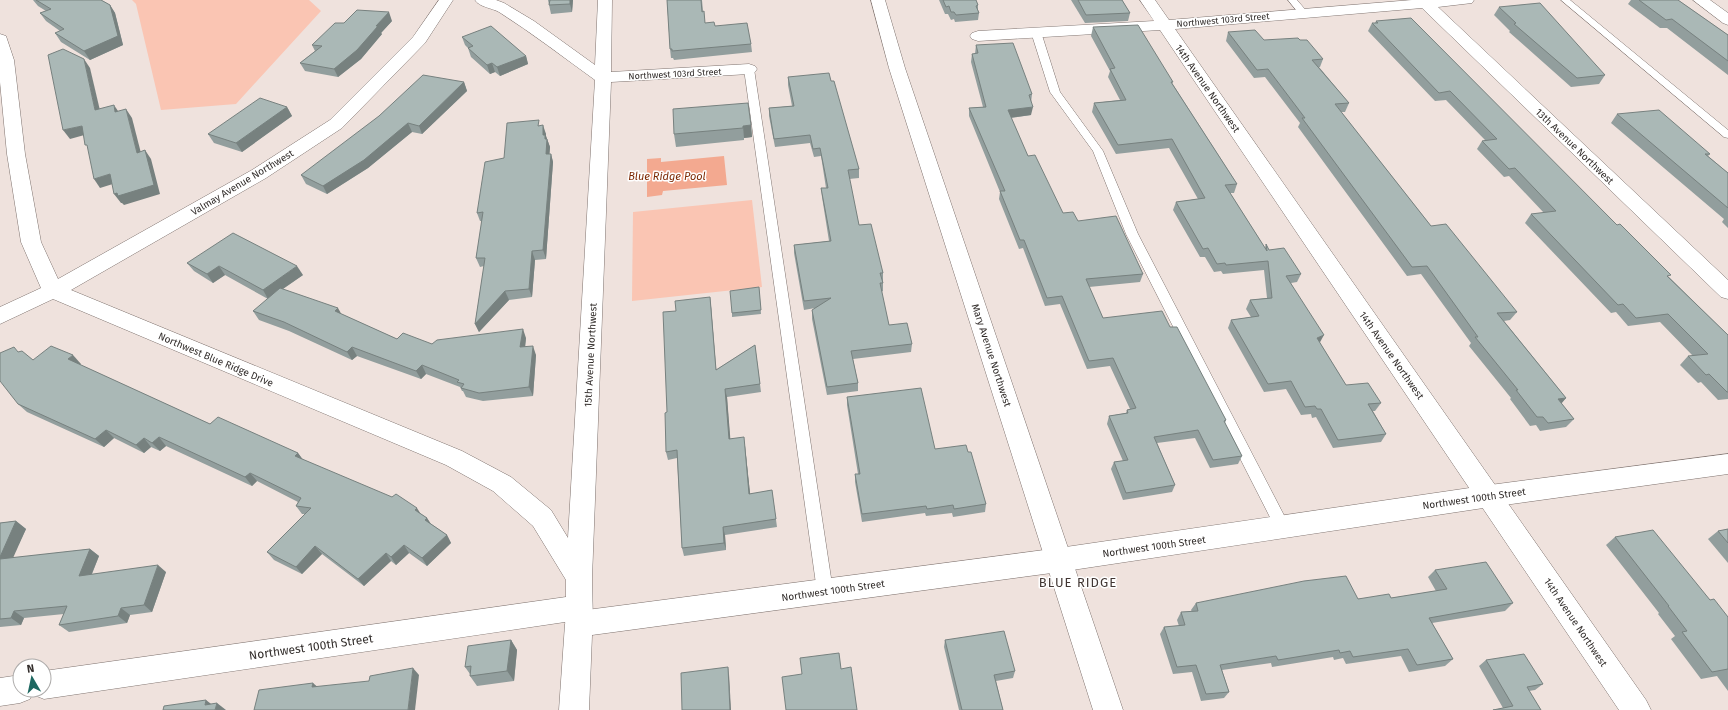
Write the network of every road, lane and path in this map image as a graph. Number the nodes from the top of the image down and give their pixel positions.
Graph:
1 (446, 0) edge
2 (482, 0) edge
3 (605, 0) edge
4 (878, 0) edge
5 (1148, 0) edge
6 (1292, 0) edge
7 (1467, 0) edge
8 (1565, 0) edge
9 (1700, 0) edge
10 (1424, 2) edge
11 (1304, 14) junction
12 (1728, 20) edge
13 (1164, 25) junction
14 (1036, 32) junction
15 (978, 36) dead end
16 (0, 39) edge
17 (749, 69) joint
18 (602, 78) junction
19 (1728, 134) edge
20 (8, 157) edge
21 (53, 291) junction
22 (1728, 292) edge
23 (0, 316) edge
24 (1728, 464) edge
25 (1490, 496) junction
26 (1282, 526) junction
27 (1059, 560) junction
28 (579, 578) junction
29 (825, 591) junction
30 (579, 616) junction
31 (52, 685) edge
32 (12, 690) edge
33 (0, 692) edge
34 (574, 710) edge
35 (1108, 710) edge
36 (1636, 710) edge

1 - 21 street, Valmay Avenue Northwest
2 - 18 street
3 - 18 street, 15th Avenue Northwest
4 - 27 street, Mary Avenue Northwest
5 - 13 street, 14th Avenue Northwest
6 - 11 lane
7 - 10 street, Northwest 103rd Street
8 - 19 lane
9 - 12 street
10 - 11 street, Northwest 103rd Street
10 - 22 street, 13th Avenue Northwest
11 - 13 street, Northwest 103rd Street
13 - 14 street, Northwest 103rd Street
13 - 25 street, 14th Avenue Northwest
14 - 15 street, Northwest 103rd Street
14 - 26 lane
16 - 20 street
17 - 18 street, Northwest 103rd Street
17 - 29 lane
18 - 28 street, 15th Avenue Northwest
20 - 21 street
21 - 23 street, Valmay Avenue Northwest
21 - 28 street, Northwest Blue Ridge Drive
24 - 25 street, Northwest 100th Street
25 - 26 street, Northwest 100th Street
25 - 36 street, 14th Avenue Northwest
26 - 27 street, Northwest 100th Street
27 - 29 street, Northwest 100th Street
27 - 35 street, Mary Avenue Northwest
28 - 30 street, 15th Avenue Northwest
29 - 30 street, Northwest 100th Street
30 - 31 street, Northwest 100th Street
30 - 34 street, 15th Avenue Northwest
32 - 33 street

